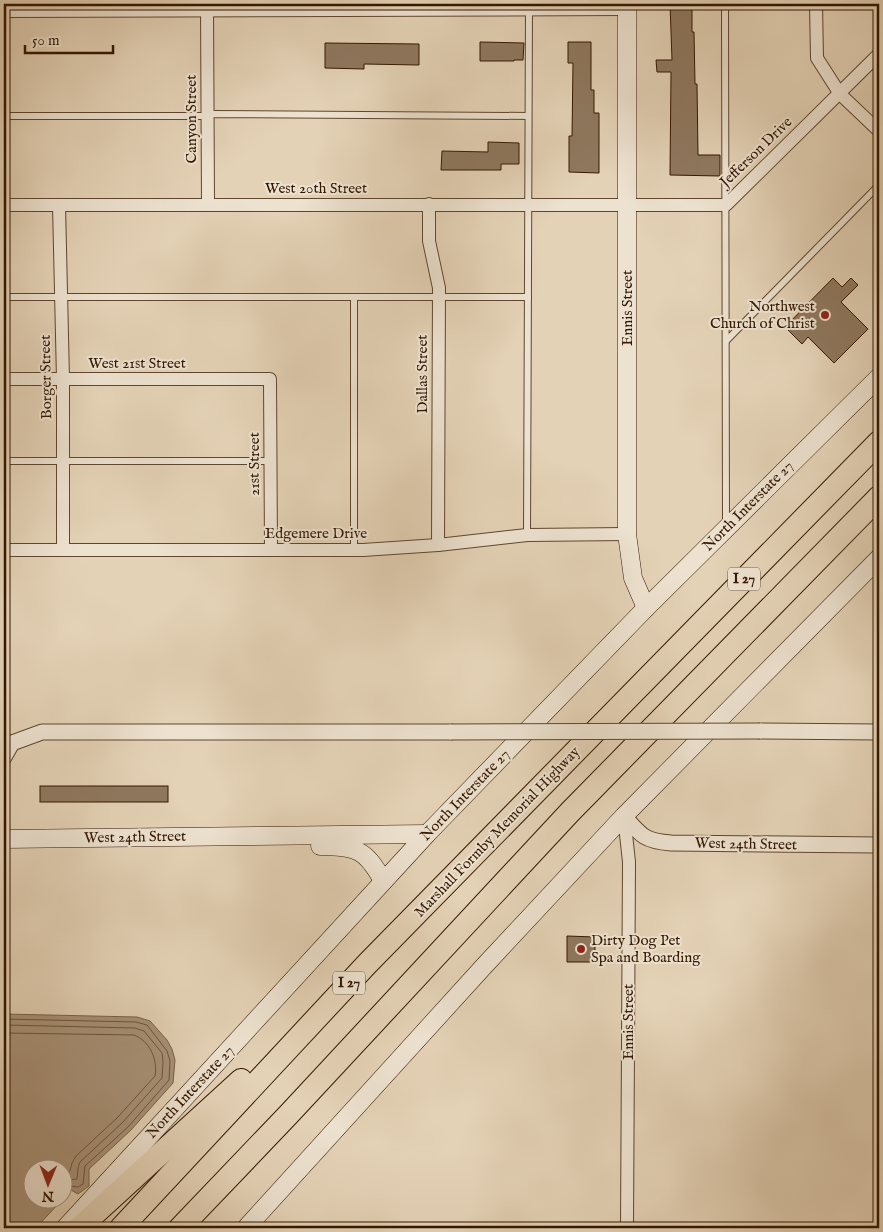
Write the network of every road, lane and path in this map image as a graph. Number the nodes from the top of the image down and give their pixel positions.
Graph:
1 (725, 4) edge
2 (816, 4) edge
3 (208, 6) edge
4 (528, 7) edge
5 (627, 7) edge
6 (4, 10) edge
7 (879, 54) edge
8 (840, 94) junction
9 (4, 116) edge
10 (208, 116) junction
11 (528, 116) junction
12 (879, 131) edge
13 (879, 185) edge
14 (59, 204) junction
15 (208, 204) junction
16 (429, 204) junction
17 (528, 204) junction
18 (4, 205) edge
19 (628, 205) junction
20 (726, 205) junction
21 (4, 297) edge
22 (61, 297) junction
23 (354, 297) junction
24 (438, 297) junction
25 (528, 297) junction
26 (726, 341) junction
27 (879, 377) edge
28 (4, 379) edge
29 (62, 379) junction
30 (270, 379) joint
31 (879, 442) edge
32 (63, 460) junction
33 (4, 461) edge
34 (270, 461) junction
35 (879, 496) edge
36 (726, 528) junction
37 (627, 534) junction
38 (527, 535) junction
39 (438, 545) junction
40 (63, 549) junction
41 (271, 549) junction
42 (4, 550) edge
43 (354, 550) junction
44 (879, 558) edge
45 (646, 608) junction
46 (879, 732) edge
47 (4, 757) edge
48 (624, 816) junction
49 (426, 834) junction
50 (266, 836) junction
51 (4, 839) edge
52 (879, 845) edge
53 (383, 881) junction
54 (367, 964) junction
55 (289, 1114) junction
56 (65, 1228) edge
57 (79, 1228) edge
58 (121, 1228) edge
59 (180, 1228) edge
60 (196, 1228) edge
61 (246, 1228) edge
62 (627, 1228) edge

1 - 20 lane
2 - 8 street
3 - 4 street
3 - 6 street
3 - 10 street, Canyon Street
4 - 5 street
4 - 11 lane
5 - 19 main road, Ennis Street
7 - 8 street, Jefferson Drive
8 - 12 street
8 - 20 street, Jefferson Drive
9 - 10 lane
10 - 11 lane
10 - 15 street, Canyon Street
11 - 17 lane
13 - 26 lane
14 - 15 street, West 20th Street
14 - 18 street, West 20th Street
14 - 22 street, Borger Street
15 - 16 street, West 20th Street
16 - 17 street, West 20th Street
16 - 24 street, Dallas Street
17 - 19 street, West 20th Street
17 - 25 lane
19 - 20 street, Jefferson Drive
19 - 37 main road, Ennis Street
20 - 26 lane
21 - 22 lane
22 - 23 lane
22 - 29 street, Borger Street
23 - 24 lane
23 - 43 lane
24 - 25 lane
24 - 39 street, Dallas Street
25 - 38 lane
26 - 36 lane
27 - 36 main road, North Interstate 27
28 - 29 street, West 21st Street
29 - 30 street, West 21st Street
29 - 32 street, Borger Street
30 - 34 street, 21st Street
31 - 54 highway, Marshall Formby Memorial Highway / I 27
32 - 33 lane
32 - 34 lane
32 - 40 street, Borger Street
34 - 41 street, 21st Street
35 - 55 highway, I 27
36 - 45 main road, North Interstate 27
37 - 38 street, Edgemere Drive
37 - 45 main road, Ennis Street
38 - 39 street, Edgemere Drive
39 - 43 street, Edgemere Drive
40 - 41 street, Edgemere Drive
40 - 42 street, Edgemere Drive
41 - 43 street, Edgemere Drive
44 - 48 main road
45 - 49 main road, North Interstate 27
46 - 47 street, bridge
48 - 52 street, West 24th Street
48 - 61 main road
48 - 62 street, Ennis Street
49 - 50 main road, West 24th Street
49 - 53 main road, North Interstate 27
50 - 51 main road, West 24th Street
50 - 53 main road, West 24th Street
53 - 56 main road, North Interstate 27
54 - 57 highway
54 - 58 highway, Marshall Formby Memorial Highway / I 27
55 - 59 highway, I 27
55 - 60 highway

